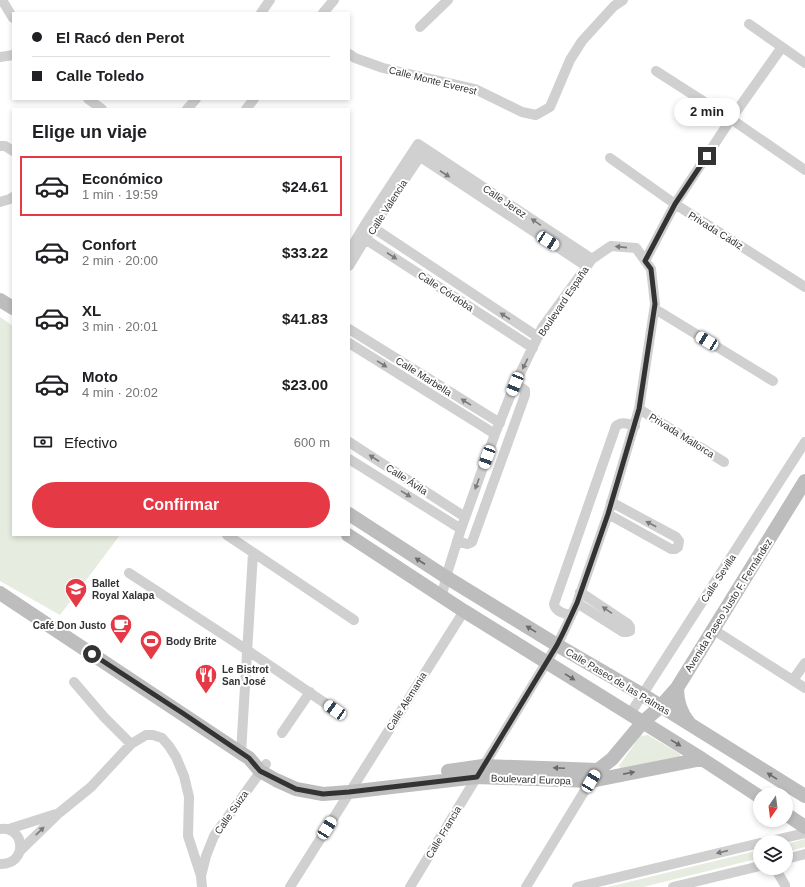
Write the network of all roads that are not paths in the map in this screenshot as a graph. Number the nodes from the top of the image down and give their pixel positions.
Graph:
1 (2, 0) edge
2 (270, 0) edge
3 (334, 0) edge
4 (448, 0) edge
5 (623, 0) edge
6 (261, 12) edge
7 (324, 12) edge
8 (12, 16) edge
9 (748, 24) dead end
10 (420, 27) dead end
11 (782, 47) junction
12 (12, 55) edge
13 (350, 55) edge
14 (0, 57) edge
15 (805, 62) edge
16 (656, 72) dead end
17 (89, 100) edge
18 (195, 100) edge
19 (253, 100) edge
20 (101, 108) edge
21 (188, 108) edge
22 (247, 108) edge
23 (731, 120) junction
24 (0, 146) edge
25 (12, 150) edge
26 (419, 150) joint
27 (610, 158) dead end
28 (805, 170) edge
29 (12, 198) edge
30 (0, 202) edge
31 (675, 204) junction
32 (369, 226) junction
33 (362, 237) junction
34 (350, 250) edge
35 (645, 261) junction
36 (589, 263) junction
37 (350, 264) edge
38 (432, 267) junction
39 (425, 278) junction
40 (805, 287) edge
41 (0, 300) edge
42 (488, 304) junction
43 (12, 307) edge
44 (654, 309) junction
45 (480, 313) junction
46 (350, 330) edge
47 (538, 337) junction
48 (365, 340) junction
49 (350, 344) edge
50 (533, 348) junction
51 (359, 350) junction
52 (773, 381) dead end
53 (437, 384) junction
54 (515, 384) junction
55 (430, 394) junction
56 (639, 409) junction
57 (500, 423) junction
58 (635, 426) junction
59 (495, 434) junction
60 (805, 442) edge
61 (350, 443) edge
62 (350, 460) edge
63 (724, 462) dead end
64 (391, 469) junction
65 (383, 480) junction
66 (805, 481) edge
67 (611, 502) junction
68 (608, 514) junction
69 (350, 515) edge
70 (466, 517) junction
71 (461, 529) junction
72 (229, 536) edge
73 (350, 536) edge
74 (458, 541) junction
75 (253, 552) junction
76 (130, 573) dead end
77 (446, 577) junction
78 (580, 592) junction
79 (0, 593) edge
80 (442, 596) junction
81 (577, 603) junction
82 (464, 611) junction
83 (571, 616) junction
84 (354, 620) dead end
85 (714, 630) junction
86 (557, 645) junction
87 (247, 650) junction
88 (546, 662) junction
89 (805, 663) edge
90 (793, 680) junction
91 (74, 682) dead end
92 (677, 688) junction
93 (805, 688) edge
94 (310, 692) junction
95 (643, 695) junction
96 (661, 706) junction
97 (335, 710) dead end
98 (630, 714) junction
99 (643, 722) junction
100 (691, 725) junction
101 (282, 733) dead end
102 (131, 744) junction
103 (245, 756) junction
104 (702, 759) junction
105 (263, 768) junction
106 (480, 771) junction
107 (594, 775) junction
108 (352, 788) junction
109 (753, 792) edge
110 (805, 796) edge
111 (59, 813) junction
112 (793, 819) edge
113 (805, 827) edge
114 (4, 829) edge
115 (805, 833) edge
116 (793, 836) edge
117 (753, 845) edge
118 (21, 850) junction
119 (805, 854) edge
120 (793, 857) edge
121 (1, 866) edge
122 (753, 868) edge
123 (779, 875) edge
124 (201, 876) junction
125 (202, 887) edge
126 (290, 887) edge
127 (410, 887) edge
128 (526, 887) edge
129 (577, 887) edge
130 (673, 887) edge
131 (785, 887) edge

1 - 8 street
2 - 6 street
3 - 7 street
4 - 10 street
5 - 13 street, Calle Monte Everest
9 - 11 street
11 - 15 street
11 - 23 street
12 - 14 street
16 - 23 street
17 - 20 street
18 - 21 street
19 - 22 street
23 - 28 street
23 - 31 street
24 - 25 street
26 - 32 street, Calle Valencia
26 - 36 street, Calle Jerez
27 - 31 street, Privada Cádiz
29 - 30 street
31 - 35 street
31 - 40 street, Privada Cádiz
32 - 33 street, Calle Valencia
32 - 38 street, Calle Córdoba
33 - 34 street, Calle Valencia
33 - 37 street, Calle Valencia
33 -> 39 street, Calle Córdoba
35 -> 36 street, Boulevard España
35 - 44 street, Boulevard España
36 - 47 street, Boulevard España
38 - 39 street
38 - 42 street, Calle Córdoba
39 - 45 street, Calle Córdoba
41 - 43 main road
42 - 45 street
47 -> 42 street, Calle Córdoba
44 - 52 street
44 - 56 street, Boulevard España
45 - 50 street, Calle Córdoba
46 - 48 street, Calle Marbella
47 - 50 street, Boulevard España
48 - 51 street
48 - 53 street, Calle Marbella
49 - 51 street, Calle Marbella
50 -> 54 street, Boulevard España
51 -> 55 street, Calle Marbella
53 - 55 street
57 -> 53 street, Calle Marbella
54 - 57 street, Boulevard España
54 - 74 street
55 - 59 street, Calle Marbella
56 - 58 street, Boulevard España
56 - 63 street, Privada Mallorca
57 - 59 street, Boulevard España
58 - 67 street, Boulevard España
58 - 83 street
59 -> 70 street, Boulevard España
60 - 95 street, Calle Sevilla
64 -> 61 street, Calle Ávila
62 - 65 street, Calle Ávila
64 - 65 street
64 - 70 street, Calle Ávila
65 -> 71 street, Calle Ávila
66 - 85 main road, Avenida Paseo Justo F. Fernández
67 - 68 street, Boulevard España
68 -> 67 street
68 - 78 street, Boulevard España
77 -> 69 main road, Calle Paseo de las Palmas
70 - 71 street, Boulevard España
71 - 74 street, Boulevard España
72 - 75 street
73 - 80 main road
74 - 77 street, Boulevard España
75 - 84 street
75 - 87 street
76 - 87 street
77 - 80 street, Boulevard España
86 -> 77 main road, Calle Paseo de las Palmas
78 - 81 street, Boulevard España
81 -> 78 street
79 - 103 main road, Boulevard Europa
80 - 82 main road
81 - 83 street, Boulevard España
82 - 88 main road
82 - 108 street, Calle Alemania
83 - 86 street, Boulevard España
85 - 90 street
85 - 92 main road, Avenida Paseo Justo F. Fernández
86 - 88 street, Boulevard España
86 - 95 main road, Calle Paseo de las Palmas
87 - 94 street
87 - 103 street
88 -> 98 main road
88 - 106 street, Calle Francia
89 - 90 street
90 - 93 street
91 - 102 street
92 - 96 main road, Avenida Paseo Justo F. Fernández
92 - 100 main road
94 - 97 street
94 - 101 street
95 - 96 main road, Calle Paseo de las Palmas
95 - 98 street, Calle Sevilla
96 - 99 main road, Avenida Paseo Justo F. Fernández
96 - 100 main road, Calle Paseo de las Palmas
98 - 99 main road
99 -> 104 main road
99 - 107 main road
110 -> 100 main road, Calle Paseo de las Palmas
102 - 111 street
102 - 124 street
103 - 105 main road, Boulevard Europa
107 -> 104 main road, Boulevard Europa
104 - 109 main road
105 - 108 main road, Boulevard Europa
105 - 124 street, Calle Suiza
106 - 107 main road, Boulevard Europa
106 - 108 main road, Boulevard Europa
106 - 127 street, Calle Francia
107 - 128 street
108 - 126 street, Calle Alemania
111 - 114 street
118 -> 111 street
112 - 113 main road
114 - 118 street
115 - 116 street
117 -> 129 street
118 - 121 street
119 - 120 street
122 - 130 street
123 - 131 street
124 - 125 street, Calle Suiza

